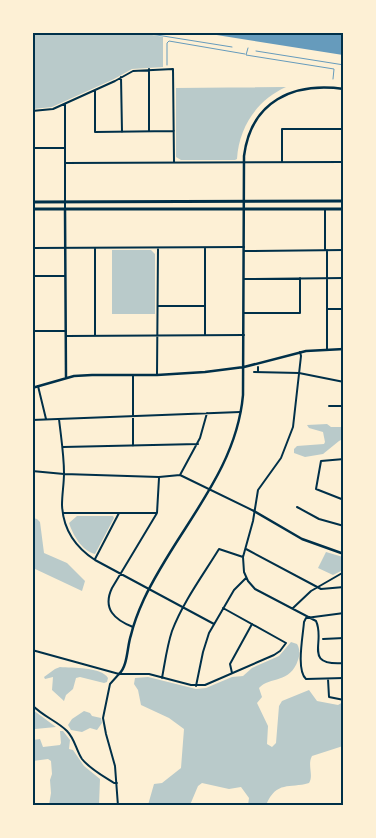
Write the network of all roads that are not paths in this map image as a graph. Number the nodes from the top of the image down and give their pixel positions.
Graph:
1 (149, 70) junction
2 (122, 77) junction
3 (95, 89) junction
4 (344, 89) edge
5 (65, 104) junction
6 (32, 111) edge
7 (344, 129) edge
8 (149, 131) junction
9 (174, 131) junction
10 (122, 132) junction
11 (32, 148) edge
12 (65, 148) junction
13 (282, 162) junction
14 (344, 162) edge
15 (65, 163) junction
16 (174, 163) junction
17 (244, 163) junction
18 (65, 201) junction
19 (244, 201) junction
20 (344, 201) edge
21 (32, 202) edge
22 (344, 208) edge
23 (65, 209) junction
24 (244, 209) junction
25 (325, 209) junction
26 (32, 210) edge
27 (205, 247) junction
28 (32, 248) edge
29 (65, 248) junction
30 (95, 248) junction
31 (158, 248) junction
32 (244, 249) junction
33 (326, 250) junction
34 (344, 250) edge
35 (32, 276) edge
36 (66, 276) junction
37 (244, 278) junction
38 (300, 278) junction
39 (327, 278) junction
40 (344, 278) edge
41 (158, 306) junction
42 (205, 306) junction
43 (327, 309) junction
44 (344, 309) edge
45 (244, 313) junction
46 (66, 331) junction
47 (32, 332) edge
48 (205, 335) junction
49 (244, 335) junction
50 (66, 336) junction
51 (95, 336) junction
52 (158, 336) junction
53 (327, 349) junction
54 (344, 349) edge
55 (300, 352) junction
56 (244, 367) junction
57 (258, 367) dead end
58 (254, 372) dead end
59 (258, 372) junction
60 (299, 373) junction
61 (133, 375) junction
62 (158, 375) junction
63 (66, 378) junction
64 (344, 382) edge
65 (38, 386) junction
66 (32, 388) edge
67 (344, 401) edge
68 (329, 406) dead end
69 (207, 412) junction
70 (241, 413) junction
71 (133, 416) junction
72 (46, 419) junction
73 (59, 419) junction
74 (32, 420) edge
75 (198, 444) junction
76 (133, 446) junction
77 (62, 447) junction
78 (344, 460) edge
79 (32, 471) edge
80 (64, 474) junction
81 (180, 475) junction
82 (159, 477) junction
83 (210, 489) junction
84 (344, 500) edge
85 (297, 507) dead end
86 (254, 511) junction
87 (63, 513) junction
88 (119, 513) junction
89 (157, 513) junction
90 (344, 526) edge
91 (245, 549) junction
92 (344, 554) edge
93 (243, 557) junction
94 (95, 560) junction
95 (344, 572) edge
96 (121, 573) junction
97 (246, 578) junction
98 (318, 586) junction
99 (344, 587) edge
100 (149, 588) junction
101 (184, 607) junction
102 (223, 608) junction
103 (293, 608) junction
104 (344, 613) edge
105 (308, 616) junction
106 (214, 624) junction
107 (252, 624) junction
108 (133, 627) junction
109 (344, 638) edge
110 (323, 639) dead end
111 (32, 650) edge
112 (344, 663) edge
113 (119, 674) junction
114 (232, 674) junction
115 (162, 678) junction
116 (344, 678) edge
117 (328, 679) junction
118 (196, 686) junction
119 (344, 700) edge
120 (32, 705) edge
121 (117, 783) junction
122 (118, 806) edge

1 - 2 street
1 - 8 street
1 - 9 street
2 - 3 street
2 - 10 street
3 - 5 street
3 - 10 street
4 - 17 street
5 - 6 street
5 - 12 street
7 - 13 street
8 - 9 street
8 - 10 street
9 - 16 street
11 - 12 street
12 - 15 street
13 - 14 street
13 - 17 street
15 - 16 street
15 - 18 street
16 - 17 street
17 - 19 street
18 - 19 main road
18 - 21 main road
18 - 23 street
19 - 20 main road
19 - 24 street
22 - 25 main road
23 - 24 main road
23 - 26 main road
23 - 29 street
24 - 25 main road
24 - 32 street
25 - 33 street
27 - 31 street
27 - 32 street
27 - 42 street
28 - 29 street
29 - 30 street
29 - 36 street
30 - 31 street
30 - 51 street
31 - 41 street
32 - 33 street
32 - 37 street
33 - 34 street
33 - 39 street
35 - 36 street
36 - 46 street
37 - 38 street
37 - 45 street
38 - 39 street
38 - 45 street
39 - 40 street
39 - 43 street
41 - 42 street
41 - 52 street
42 - 48 street
43 - 44 street
43 - 53 street
45 - 49 street
46 - 47 street
46 - 50 street
48 - 49 street
48 - 52 street
49 - 56 street
50 - 51 street
50 - 63 street
51 - 52 street
52 - 62 street
53 - 54 street
53 - 55 street
55 - 56 street
55 - 60 street
56 - 62 street
56 - 70 street
57 - 59 street
58 - 59 street
59 - 60 street
60 - 64 street
60 - 86 street
61 - 62 street
61 - 63 street
61 - 71 street
63 - 65 street
65 - 66 street
65 - 72 street
67 - 68 street
69 - 70 street
69 - 71 street
69 - 75 street
70 - 83 street
71 - 73 street
71 - 76 street
72 - 73 street
72 - 74 street
73 - 77 street
75 - 76 street
75 - 81 street
76 - 77 street
77 - 80 street
78 - 84 street
79 - 80 street
80 - 82 street
80 - 87 street
81 - 82 street
81 - 83 street
82 - 89 street
83 - 86 street
83 - 100 street
85 - 90 street
86 - 91 street
86 - 92 street
87 - 88 street
87 - 94 street
88 - 89 street
88 - 94 street
89 - 96 street
91 - 93 street
91 - 98 street
93 - 97 street
93 - 101 street
94 - 96 street
95 - 98 street
96 - 100 street
96 - 108 street
97 - 102 street
97 - 103 street
98 - 99 street
98 - 103 street
100 - 101 street
100 - 108 street
101 - 106 street
101 - 115 street
102 - 106 street
102 - 107 street
103 - 105 street
104 - 105 street
105 - 112 street
105 - 117 street
106 - 118 street
107 - 114 street
107 - 114 street
108 - 113 street
109 - 110 street
111 - 113 street
113 - 115 street
113 - 121 street
114 - 118 street
115 - 118 street
116 - 117 street
117 - 119 street
120 - 121 street
121 - 122 street

